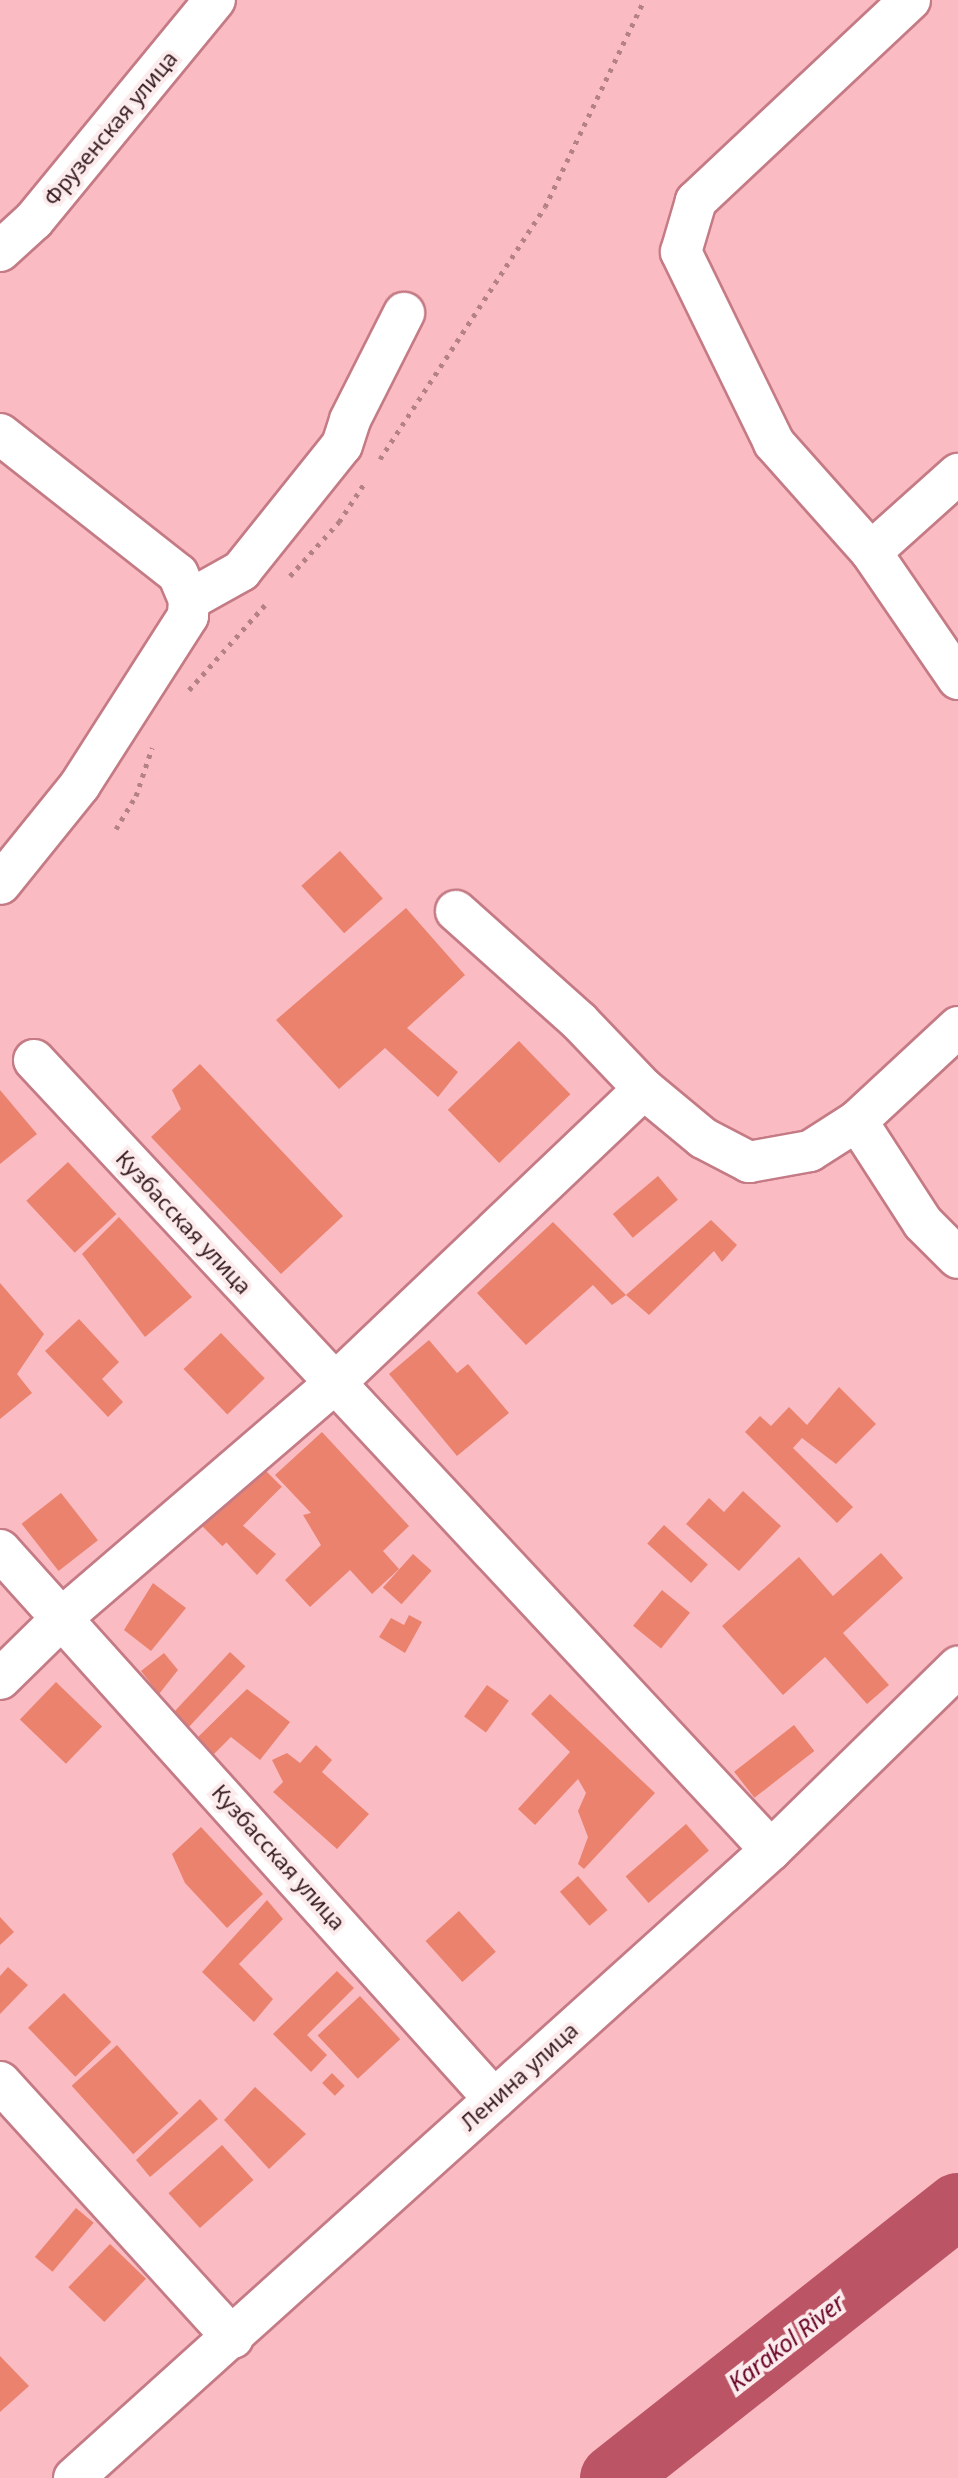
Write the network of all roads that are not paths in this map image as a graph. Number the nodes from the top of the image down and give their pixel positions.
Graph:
1 (215, 0) edge
2 (910, 0) edge
3 (0, 251) edge
4 (404, 313) dead end
5 (0, 434) edge
6 (958, 474) edge
7 (871, 552) junction
8 (189, 600) junction
9 (958, 679) edge
10 (0, 884) edge
11 (456, 911) dead end
12 (958, 1027) edge
13 (34, 1060) dead end
14 (644, 1089) junction
15 (857, 1121) junction
16 (958, 1258) edge
17 (334, 1384) junction
18 (0, 1550) edge
19 (64, 1616) junction
20 (958, 1667) edge
21 (0, 1679) edge
22 (771, 1850) junction
23 (0, 2082) edge
24 (494, 2099) junction
25 (233, 2338) junction
26 (74, 2478) edge

1 - 3 street, Фрузенская улица
2 - 7 street
4 - 8 street
5 - 8 street
6 - 7 street
7 - 9 street
8 - 10 street
11 - 14 street
12 - 15 street
13 - 17 street, Кузбасская улица
14 - 15 street
14 - 17 street
15 - 16 street
17 - 19 street
17 - 22 street, Кузбасская улица
18 - 19 street, Кузбасская улица
19 - 21 street
19 - 24 street, Кузбасская улица
20 - 22 street, Ленина улица
22 - 24 street, Ленина улица
23 - 25 street
24 - 25 street, Ленина улица
25 - 26 street, Ленина улица

